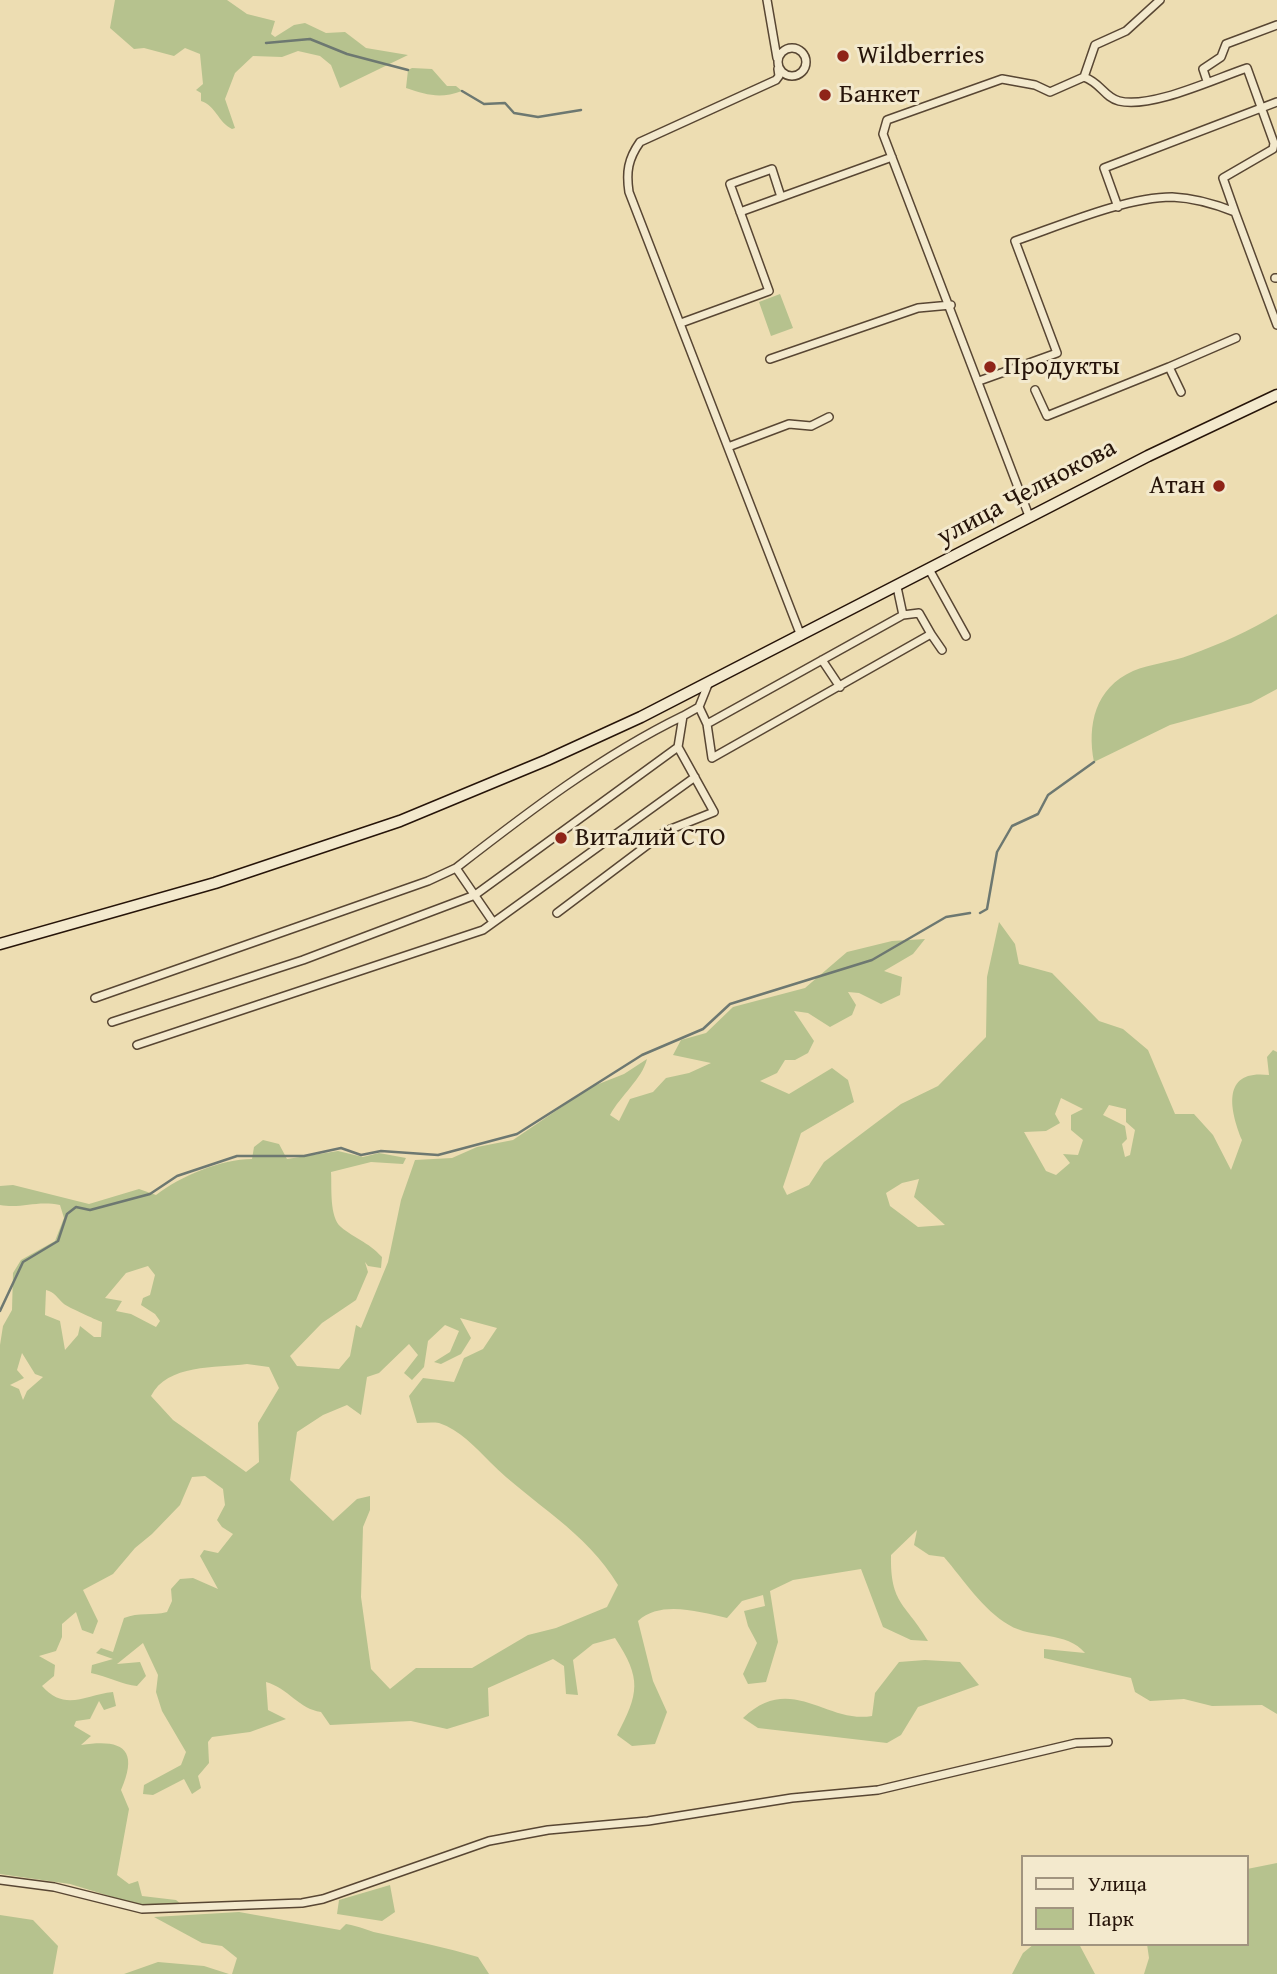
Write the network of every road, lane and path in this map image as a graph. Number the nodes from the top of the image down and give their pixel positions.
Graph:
1 (767, 0) edge
2 (1160, 0) edge
3 (1277, 25) edge
4 (778, 59) junction
5 (778, 69) junction
6 (1084, 77) junction
7 (1207, 81) junction
8 (1277, 102) edge
9 (1262, 108) junction
10 (892, 157) junction
11 (781, 197) junction
12 (1118, 207) junction
13 (740, 212) junction
14 (1235, 212) junction
15 (951, 305) junction
16 (681, 323) junction
17 (1277, 324) edge
18 (1236, 338) dead end
19 (770, 359) dead end
20 (1169, 367) junction
21 (979, 381) junction
22 (1035, 390) dead end
23 (1181, 392) dead end
24 (1277, 395) edge
25 (829, 417) dead end
26 (728, 447) junction
27 (1029, 516) junction
28 (930, 570) junction
29 (897, 587) junction
30 (903, 615) junction
31 (931, 634) junction
32 (801, 636) junction
33 (966, 636) dead end
34 (942, 650) dead end
35 (822, 660) junction
36 (710, 680) junction
37 (839, 687) junction
38 (699, 707) junction
39 (683, 716) junction
40 (707, 724) junction
41 (678, 747) junction
42 (695, 777) junction
43 (456, 868) junction
44 (475, 895) junction
45 (557, 913) dead end
46 (493, 922) junction
47 (0, 944) edge
48 (95, 998) dead end
49 (112, 1022) dead end
50 (137, 1045) dead end
51 (1108, 1742) dead end
52 (0, 1880) edge

1 - 4 street
2 - 6 street
3 - 7 street
4 - 5 street
4 - 5 street
5 - 16 street
6 - 7 street
6 - 10 street
7 - 9 street
8 - 9 street
9 - 12 street
9 - 14 street
10 - 11 street
10 - 15 street
11 - 13 street
11 - 13 street
12 - 14 street
12 - 21 street
13 - 16 street
14 - 17 street
15 - 19 street
15 - 21 street
16 - 26 street
18 - 20 street
20 - 22 street
20 - 23 street
21 - 27 street
24 - 27 main road, улица Челнокова
25 - 26 street
26 - 32 street
27 - 28 main road, улица Челнокова
28 - 29 main road, улица Челнокова
28 - 33 street
29 - 30 street
29 - 32 main road, улица Челнокова
30 - 31 street
30 - 35 street
31 - 34 street
31 - 37 street
32 - 36 main road, улица Челнокова
35 - 37 street
35 - 40 street
36 - 38 street
36 - 47 main road, улица Челнокова
37 - 40 street
38 - 39 street
38 - 40 street
39 - 41 street
39 - 43 street
41 - 42 street
41 - 44 street
42 - 45 street
42 - 46 street
43 - 44 street
43 - 48 street
44 - 46 street
44 - 49 street
46 - 50 street
51 - 52 street

